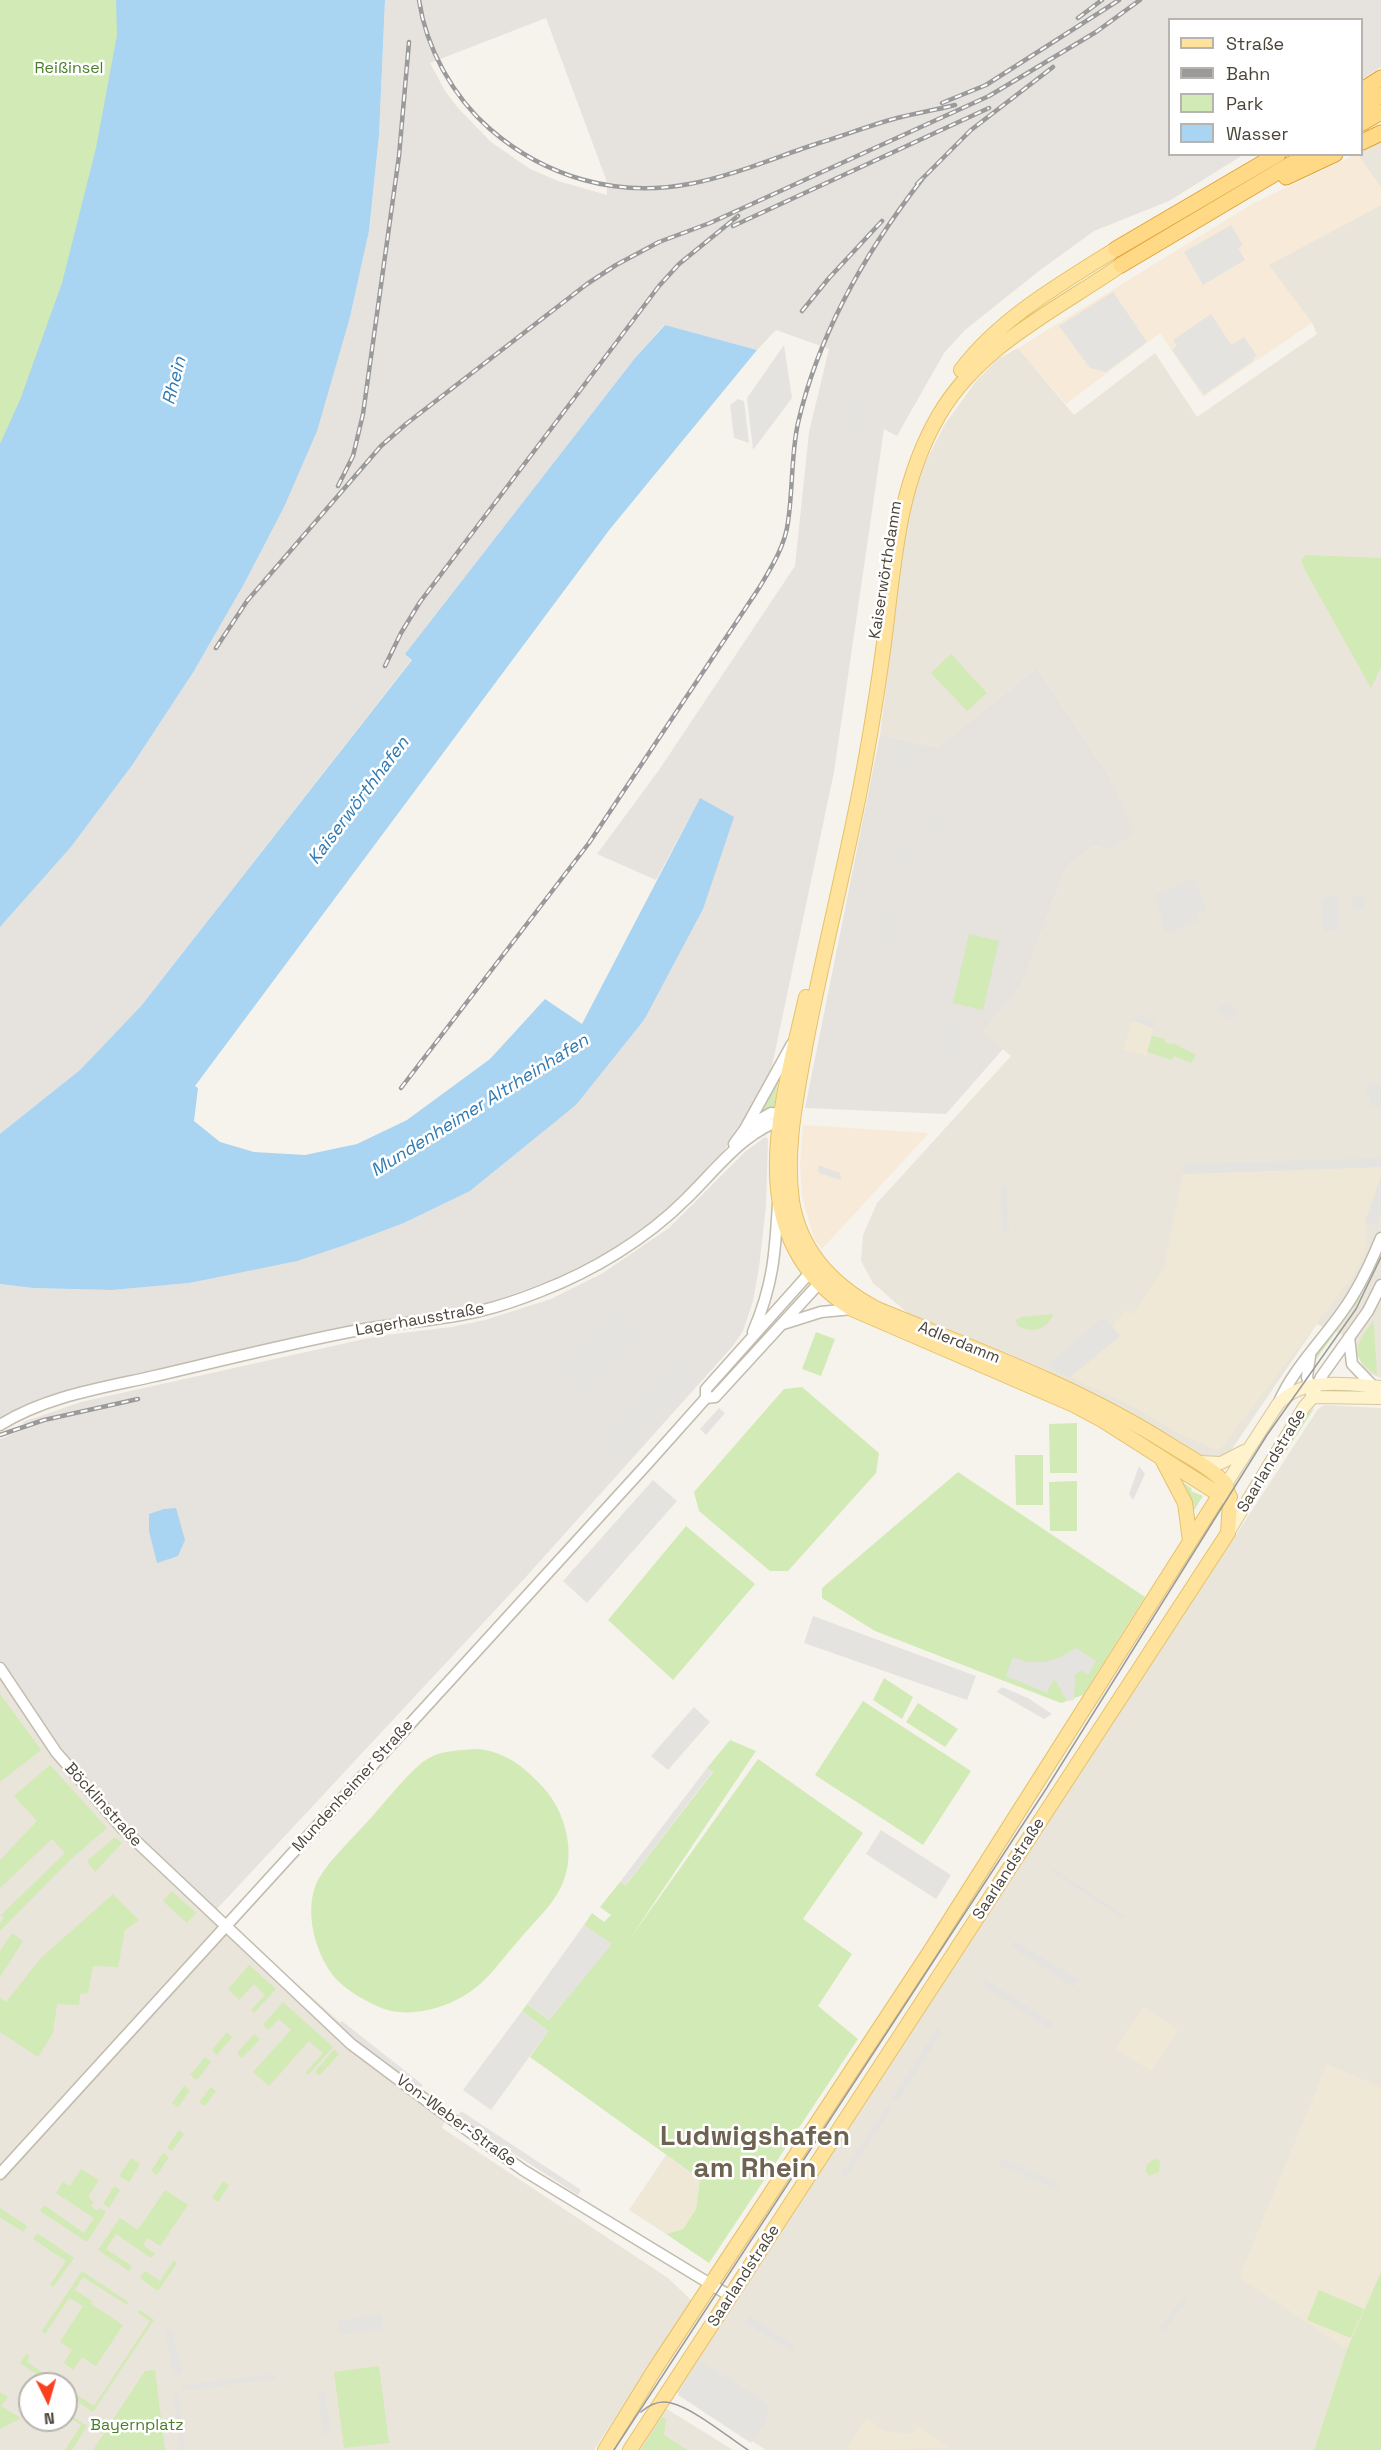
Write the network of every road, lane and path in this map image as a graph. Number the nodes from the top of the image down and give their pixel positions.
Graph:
1 (1381, 78) edge
2 (1363, 89) edge
3 (1381, 95) edge
4 (1363, 105) edge
5 (1381, 112) edge
6 (1363, 122) edge
7 (1381, 133) edge
8 (1363, 142) edge
9 (1262, 156) edge
10 (1275, 156) edge
11 (1305, 156) edge
12 (1331, 156) edge
13 (1242, 176) junction
14 (1217, 208) junction
15 (1116, 249) joint
16 (1121, 265) joint
17 (797, 1036) junction
18 (785, 1117) junction
19 (745, 1129) junction
20 (723, 1158) junction
21 (778, 1198) junction
22 (1381, 1238) edge
23 (819, 1273) junction
24 (1381, 1285) edge
25 (852, 1309) junction
26 (780, 1325) junction
27 (1348, 1337) junction
28 (749, 1342) junction
29 (1310, 1353) junction
30 (1377, 1387) edge
31 (1313, 1389) junction
32 (706, 1398) junction
33 (1381, 1398) edge
34 (1282, 1400) junction
35 (0, 1425) edge
36 (1248, 1449) junction
37 (1161, 1458) junction
38 (1197, 1462) junction
39 (1253, 1490) junction
40 (1225, 1492) junction
41 (1228, 1533) junction
42 (1190, 1543) junction
43 (0, 1668) edge
44 (225, 1927) junction
45 (0, 2175) edge
46 (711, 2285) junction
47 (730, 2296) junction
48 (605, 2450) edge
49 (630, 2450) edge

1 - 2 highway
3 - 4 highway
5 - 6 highway
7 - 8 highway
9 - 13 highway
10 - 13 highway
11 - 14 highway
12 - 14 highway
13 - 15 highway, Kaiserwörthdamm
14 - 16 highway, Kaiserwörthdamm
15 - 17 main road, Kaiserwörthdamm
16 - 18 main road, Kaiserwörthdamm
17 - 18 main road, Kaiserwörthdamm
17 - 19 street
18 - 19 street
18 - 20 street, Lagerhausstraße
18 - 21 main road
18 - 23 main road, Adlerdamm
19 - 20 street
20 - 35 street, Lagerhausstraße
21 - 23 main road
21 - 28 street
22 - 29 street, Saarlandstraße
23 - 25 main road, Adlerdamm
23 - 26 street, Mundenheimer Straße
23 - 28 street, Mundenheimer Straße
23 - 38 main road, Adlerdamm
24 - 27 street, Saarlandstraße
25 - 26 street
25 - 37 main road, Adlerdamm
26 - 32 street, Mundenheimer Straße
27 - 30 street
27 - 31 street, Saarlandstraße
28 - 32 street, Mundenheimer Straße
29 - 31 street, Saarlandstraße
29 - 34 street, Saarlandstraße
30 - 31 main road
31 - 33 main road
31 - 34 main road
31 - 39 main road, Saarlandstraße
32 - 44 street, Mundenheimer Straße
34 - 36 main road, Saarlandstraße
36 - 38 main road
36 - 40 main road, Saarlandstraße
37 - 40 main road, Adlerdamm
37 - 42 main road
38 - 40 main road, Adlerdamm
39 - 40 main road
39 - 41 main road, Saarlandstraße
40 - 41 main road
40 - 42 main road, Saarlandstraße
41 - 47 main road, Saarlandstraße
42 - 46 main road, Saarlandstraße
43 - 44 street, Böcklinstraße
44 - 45 street, Mundenheimer Straße
44 - 46 street, Von-Weber-Straße
46 - 47 street, Von-Weber-Straße
46 - 48 main road, Saarlandstraße
47 - 49 main road, Saarlandstraße

